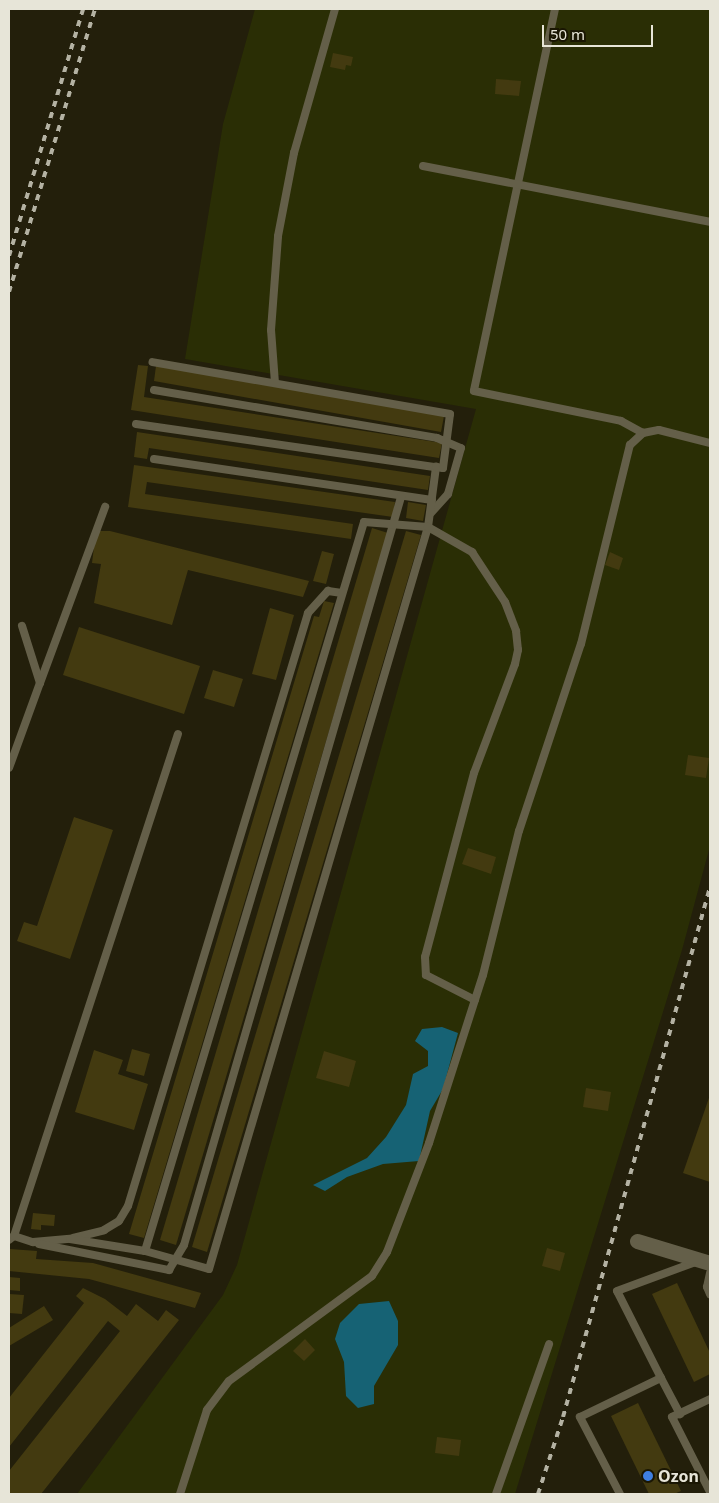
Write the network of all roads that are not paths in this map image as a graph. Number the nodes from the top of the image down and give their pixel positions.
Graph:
1 (335, 9) edge
2 (555, 9) edge
3 (423, 166) dead end
4 (518, 182) junction
5 (710, 222) edge
6 (153, 362) dead end
7 (275, 383) junction
8 (154, 390) dead end
9 (136, 424) dead end
10 (643, 433) junction
11 (710, 443) edge
12 (154, 459) dead end
13 (436, 468) junction
14 (401, 497) junction
15 (432, 500) junction
16 (105, 507) dead end
17 (431, 513) junction
18 (428, 527) junction
19 (342, 593) junction
20 (22, 626) dead end
21 (40, 683) junction
22 (178, 734) dead end
23 (9, 768) edge
24 (475, 1000) junction
25 (11, 1238) edge
26 (70, 1239) junction
27 (637, 1241) dead end
28 (33, 1242) junction
29 (145, 1251) junction
30 (705, 1262) edge
31 (710, 1273) edge
32 (710, 1294) edge
33 (549, 1344) dead end
34 (661, 1378) junction
35 (710, 1399) edge
36 (680, 1414) junction
37 (710, 1492) edge
38 (180, 1494) edge
39 (496, 1494) edge
40 (620, 1494) edge

1 - 7 lane
2 - 4 lane
3 - 4 lane
4 - 5 lane
4 - 10 lane
6 - 7 lane
7 - 13 lane
8 - 17 lane
9 - 13 lane
10 - 11 lane
10 - 24 lane
12 - 14 lane
13 - 15 lane
14 - 15 lane
14 - 28 lane
15 - 17 lane
16 - 21 lane
17 - 18 lane
18 - 19 lane
18 - 24 lane
18 - 29 lane
19 - 26 lane
19 - 29 lane
20 - 21 lane
21 - 23 lane
22 - 25 lane
24 - 38 lane
25 - 28 lane
26 - 28 lane
26 - 29 lane
27 - 30 street
30 - 34 lane
31 - 32 lane
33 - 39 lane
34 - 36 lane
34 - 40 lane
35 - 36 lane
36 - 37 lane

